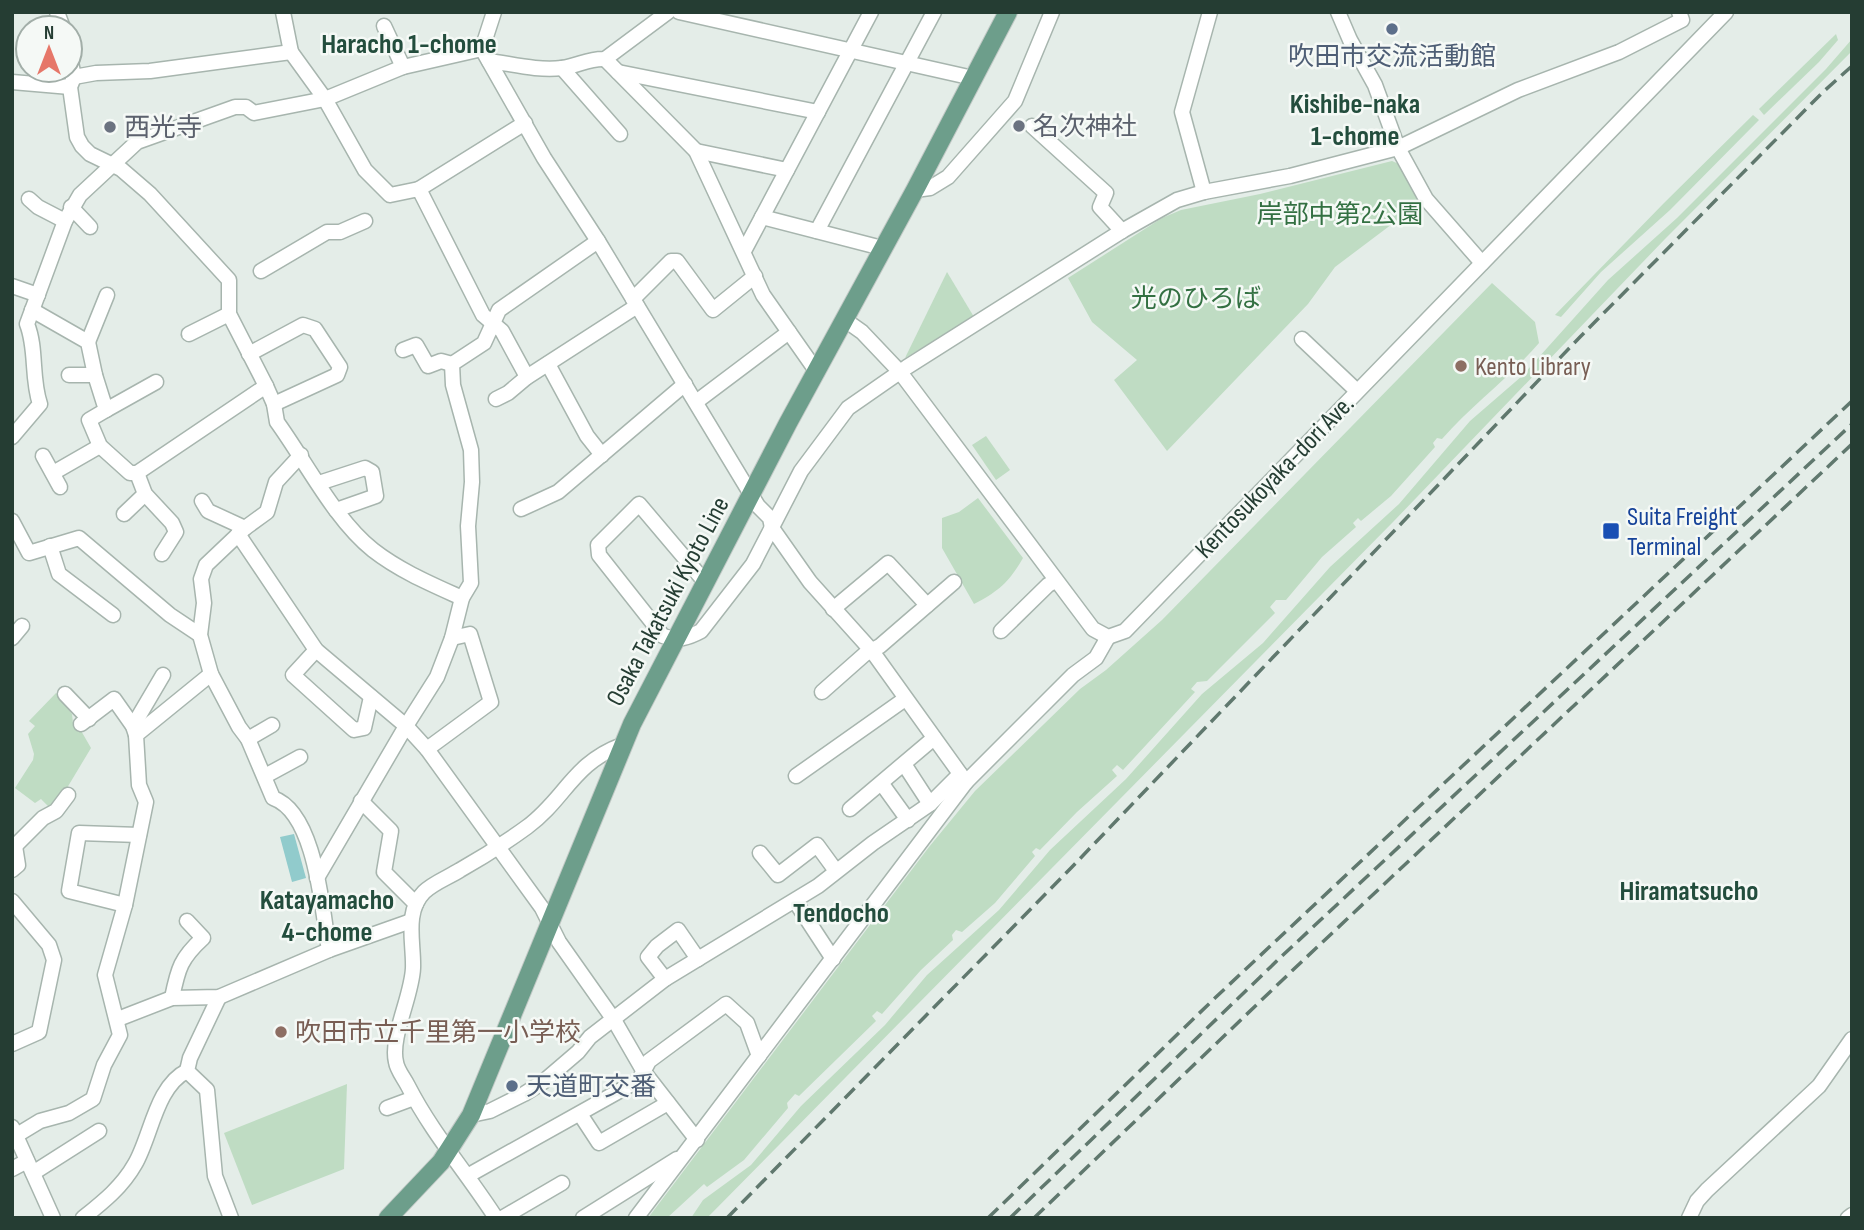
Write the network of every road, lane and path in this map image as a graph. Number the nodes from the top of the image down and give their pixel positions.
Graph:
1 (284, 12) edge
2 (494, 12) edge
3 (668, 12) edge
4 (679, 12) edge
5 (871, 12) edge
6 (934, 12) edge
7 (1008, 12) edge
8 (1052, 12) edge
9 (1210, 12) edge
10 (1338, 12) edge
11 (1679, 12) edge
12 (1726, 12) edge
13 (384, 26) dead end
14 (851, 51) junction
15 (291, 52) junction
16 (486, 55) junction
17 (605, 59) junction
18 (906, 64) junction
19 (403, 67) junction
20 (562, 68) junction
21 (618, 72) junction
22 (84, 78) edge
23 (973, 78) junction
24 (72, 84) edge
25 (324, 99) junction
26 (818, 112) junction
27 (525, 123) junction
28 (1032, 126) dead end
29 (620, 134) dead end
30 (1398, 148) junction
31 (696, 151) junction
32 (112, 166) junction
33 (787, 170) junction
34 (419, 189) junction
35 (915, 190) junction
36 (1203, 192) junction
37 (29, 199) dead end
38 (71, 207) junction
39 (762, 217) junction
40 (65, 221) junction
41 (365, 221) dead end
42 (90, 227) dead end
43 (817, 231) junction
44 (1122, 231) junction
45 (598, 241) junction
46 (882, 248) junction
47 (744, 251) junction
48 (1482, 263) junction
49 (261, 271) dead end
50 (755, 276) junction
51 (12, 286) edge
52 (38, 295) junction
53 (107, 295) dead end
54 (635, 303) junction
55 (229, 314) junction
56 (24, 319) edge
57 (845, 320) junction
58 (492, 324) junction
59 (789, 331) junction
60 (189, 334) dead end
61 (1302, 339) dead end
62 (88, 342) junction
63 (402, 350) dead end
64 (249, 354) junction
65 (452, 364) junction
66 (548, 364) junction
67 (817, 372) junction
68 (900, 372) junction
69 (69, 375) dead end
70 (94, 375) junction
71 (527, 377) junction
72 (156, 382) dead end
73 (685, 384) junction
74 (266, 386) junction
75 (1357, 391) junction
76 (496, 399) dead end
77 (696, 402) junction
78 (274, 404) junction
79 (106, 410) junction
80 (12, 437) edge
81 (100, 446) junction
82 (301, 455) junction
83 (602, 455) junction
84 (43, 456) dead end
85 (53, 473) junction
86 (137, 473) junction
87 (319, 483) junction
88 (60, 487) dead end
89 (145, 494) junction
90 (752, 495) junction
91 (202, 501) dead end
92 (336, 509) junction
93 (521, 509) dead end
94 (130, 514) dead end
95 (12, 521) edge
96 (772, 528) junction
97 (242, 531) junction
98 (50, 546) junction
99 (162, 554) dead end
100 (1055, 581) junction
101 (705, 582) junction
102 (954, 582) dead end
103 (463, 598) junction
104 (927, 605) junction
105 (833, 609) junction
106 (113, 615) dead end
107 (1001, 631) dead end
108 (200, 635) junction
109 (1108, 637) junction
110 (452, 638) junction
111 (674, 640) junction
112 (316, 650) junction
113 (872, 651) junction
114 (211, 674) junction
115 (163, 675) dead end
116 (822, 692) dead end
117 (65, 694) dead end
118 (371, 697) junction
119 (905, 699) junction
120 (272, 725) dead end
121 (405, 726) junction
122 (134, 731) junction
123 (934, 738) junction
124 (248, 739) junction
125 (622, 745) junction
126 (427, 749) junction
127 (300, 758) dead end
128 (904, 764) junction
129 (265, 776) junction
130 (796, 776) dead end
131 (963, 778) junction
132 (882, 784) junction
133 (68, 795) dead end
134 (361, 801) junction
135 (930, 804) junction
136 (850, 809) dead end
137 (908, 820) junction
138 (139, 835) junction
139 (14, 845) edge
140 (498, 848) junction
141 (760, 853) dead end
142 (12, 870) edge
143 (836, 871) junction
144 (317, 878) junction
145 (12, 901) edge
146 (795, 901) junction
147 (416, 904) junction
148 (125, 905) junction
149 (187, 921) dead end
150 (411, 922) junction
151 (551, 924) junction
152 (328, 950) junction
153 (698, 959) junction
154 (833, 959) junction
155 (665, 979) junction
156 (219, 997) junction
157 (172, 998) junction
158 (118, 1020) junction
159 (614, 1020) junction
160 (1852, 1039) edge
161 (12, 1044) edge
162 (759, 1056) junction
163 (187, 1071) junction
164 (644, 1072) junction
165 (414, 1098) junction
166 (668, 1104) junction
167 (387, 1108) dead end
168 (580, 1114) junction
169 (471, 1115) junction
170 (99, 1132) dead end
171 (13, 1133) edge
172 (697, 1140) junction
173 (449, 1151) junction
174 (687, 1153) junction
175 (30, 1167) junction
176 (12, 1169) edge
177 (469, 1175) junction
178 (562, 1183) dead end
179 (53, 1218) edge
180 (83, 1218) edge
181 (231, 1218) edge
182 (388, 1218) edge
183 (496, 1218) edge
184 (502, 1218) edge
185 (583, 1218) edge
186 (636, 1218) edge
187 (1689, 1218) edge

1 - 15 street
2 - 16 street
3 - 17 street
4 - 14 street
5 - 14 street
6 - 18 street
7 - 23 main road, Osaka Takatsuki Kyoto Line
8 - 35 street
9 - 36 street
10 - 30 street
11 - 30 street
12 - 48 street, Kentosukoyaka-dori Ave.
13 - 19 street
14 - 18 street
14 - 26 street
15 - 22 street
15 - 25 street
16 - 19 street
16 - 20 street
16 - 27 street
17 - 20 street
17 - 21 street
18 - 23 street
18 - 43 street
19 - 25 street
20 - 29 street
21 - 26 street
21 - 31 street
23 - 35 main road, Osaka Takatsuki Kyoto Line
24 - 32 street
25 - 32 street
25 - 34 street
26 - 33 street
27 - 34 street
27 - 45 street
28 - 44 street
30 - 36 street
30 - 48 street
31 - 33 street
31 - 47 street
32 - 38 street
32 - 55 street
33 - 39 street
34 - 58 street
35 - 46 main road, Osaka Takatsuki Kyoto Line
36 - 44 street
37 - 40 street
38 - 40 street
38 - 42 street
39 - 43 street
39 - 47 street
40 - 52 street
41 - 49 street
43 - 46 street
44 - 68 street
45 - 54 street
45 - 58 street
46 - 57 main road, Osaka Takatsuki Kyoto Line
47 - 50 street
48 - 75 street, Kentosukoyaka-dori Ave.
50 - 54 street
50 - 59 street
51 - 52 street
52 - 56 street
53 - 62 street
54 - 66 street
54 - 73 street
55 - 60 street
55 - 64 street
56 - 62 street
56 - 80 street
57 - 67 main road, Osaka Takatsuki Kyoto Line
57 - 68 street
58 - 65 street
58 - 71 street
59 - 67 street
59 - 77 street
61 - 75 street
62 - 70 street
63 - 65 street
64 - 74 street
64 - 78 street
65 - 103 street
66 - 71 street
66 - 83 street
67 - 90 main road, Osaka Takatsuki Kyoto Line
68 - 96 street
68 - 100 street
69 - 70 street
70 - 79 street
71 - 76 street
72 - 79 street
73 - 77 street
73 - 83 street
74 - 78 street
74 - 86 street
75 - 109 street, Kentosukoyaka-dori Ave.
77 - 90 street
78 - 82 street
79 - 81 street
81 - 85 street
81 - 86 street
82 - 87 street
82 - 97 street
83 - 93 street
84 - 85 street
85 - 88 street
86 - 89 street
87 - 92 street
87 - 92 street
89 - 94 street
89 - 99 street
90 - 96 street
90 - 101 main road, Osaka Takatsuki Kyoto Line
91 - 97 street
92 - 103 street
95 - 98 street
96 - 105 street
96 - 111 street
97 - 108 street
97 - 112 street
98 - 106 street
98 - 108 street
100 - 107 street
100 - 109 street
101 - 111 main road, Osaka Takatsuki Kyoto Line
101 - 111 street
102 - 104 street
103 - 110 street
104 - 105 street
104 - 113 street
105 - 113 street
108 - 114 street
109 - 131 street
110 - 121 street
110 - 126 street
111 - 125 main road, Osaka Takatsuki Kyoto Line
112 - 118 street
112 - 118 street
113 - 116 street
113 - 119 street
114 - 122 street
114 - 124 street
115 - 122 street
117 - 122 street
118 - 121 street
119 - 123 street
119 - 130 street
120 - 124 street
121 - 126 street
121 - 134 street
122 - 138 street
123 - 128 street
123 - 131 street
124 - 129 street
125 - 140 street
125 - 151 main road, Osaka Takatsuki Kyoto Line
126 - 140 street
127 - 129 street
128 - 132 street
128 - 135 street
129 - 144 street
131 - 135 street
131 - 154 street
132 - 136 street
132 - 137 street
133 - 139 street
134 - 144 street
134 - 147 street
135 - 137 street
137 - 143 street
138 - 148 street
138 - 148 street
139 - 142 street
140 - 147 street
140 - 151 street
141 - 143 street
143 - 146 street
144 - 152 street
145 - 161 street
146 - 153 street
146 - 154 street
147 - 150 street
148 - 158 street
149 - 157 street
150 - 152 street
150 - 165 street
151 - 159 street
151 - 169 main road, Osaka Takatsuki Kyoto Line
152 - 156 street
153 - 155 street
153 - 155 street
154 - 162 street
155 - 159 street
156 - 157 street
156 - 163 street
157 - 158 street
158 - 171 street
159 - 164 street
159 - 169 street
160 - 187 street
162 - 164 street
162 - 172 street
163 - 180 street
163 - 181 street
164 - 166 street
164 - 168 street
165 - 167 street
165 - 173 street
166 - 168 street
166 - 172 street
168 - 177 street
169 - 173 main road, Osaka Takatsuki Kyoto Line
170 - 175 street
171 - 175 street
172 - 174 street
173 - 177 street
173 - 182 main road, Osaka Takatsuki Kyoto Line
174 - 185 street
174 - 186 street
175 - 176 street
175 - 179 street
177 - 183 street
178 - 184 street

